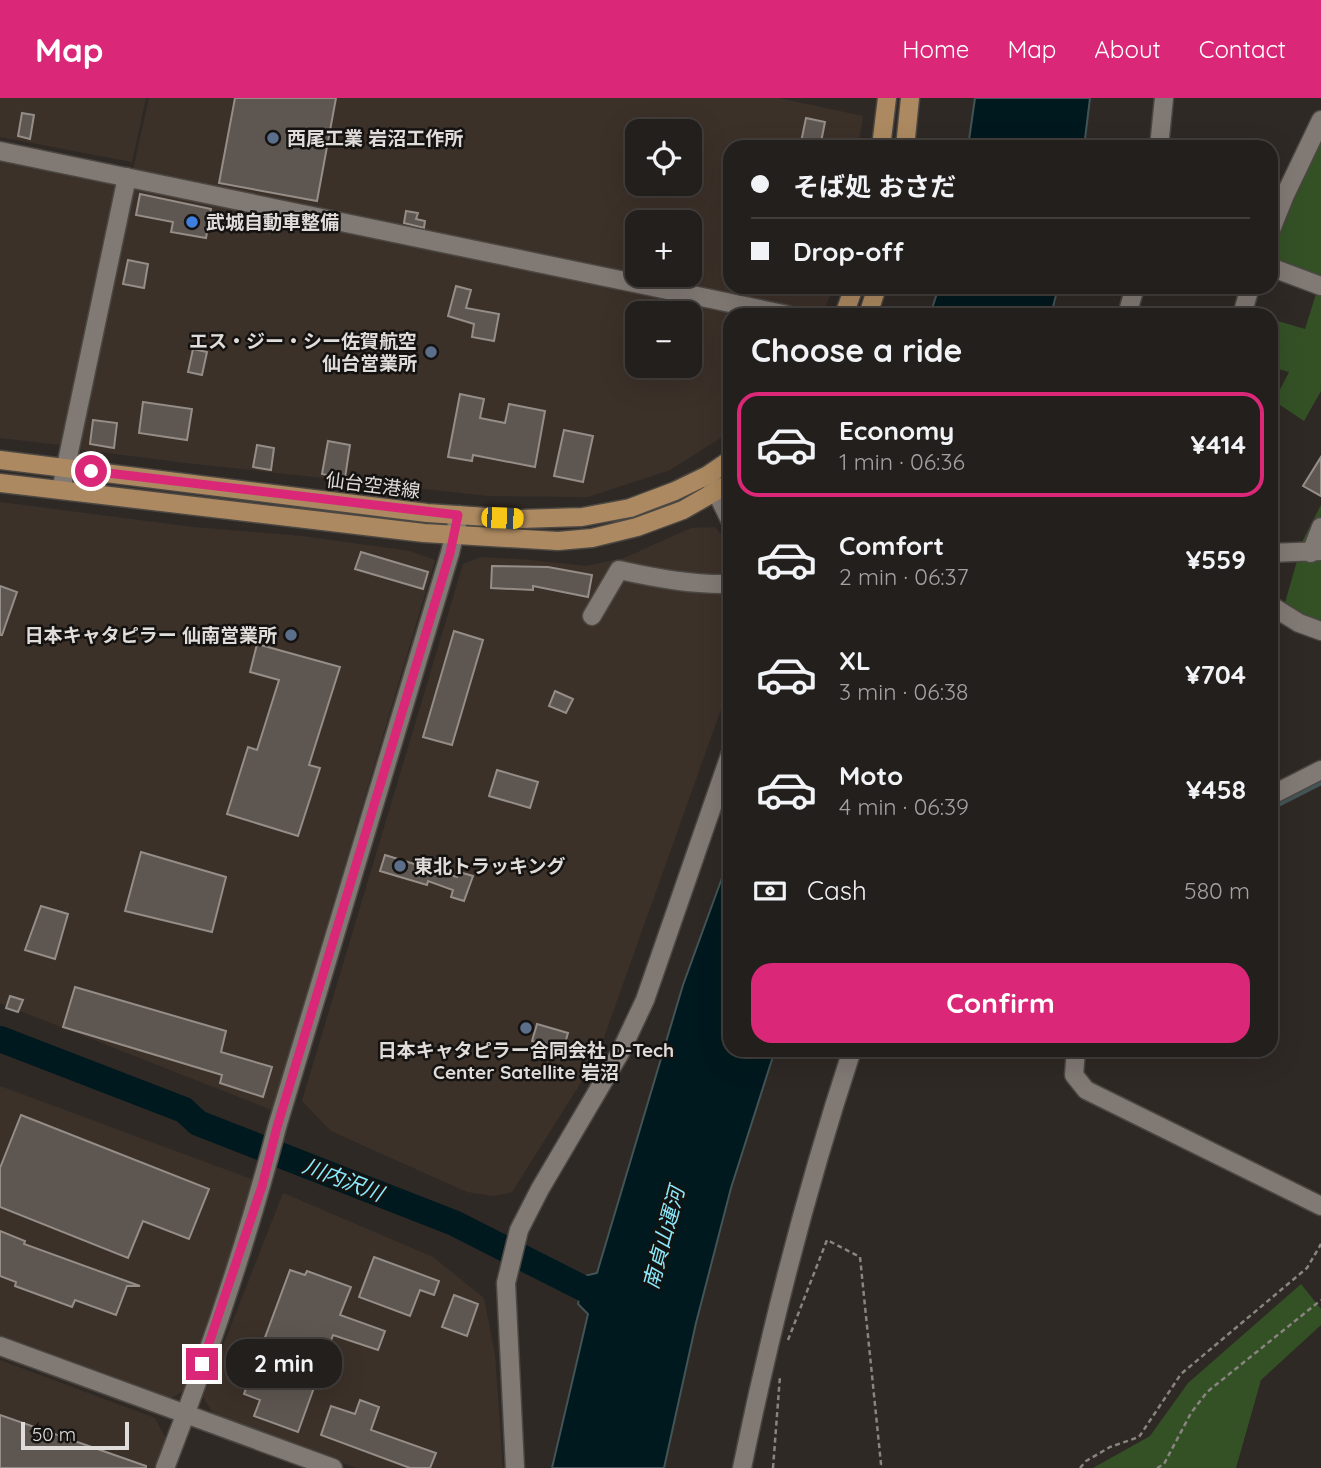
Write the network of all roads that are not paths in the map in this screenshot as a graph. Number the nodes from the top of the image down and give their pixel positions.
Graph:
1 (887, 98) edge
2 (911, 98) edge
3 (1164, 98) edge
4 (1321, 120) edge
5 (882, 140) edge
6 (906, 140) edge
7 (1159, 140) edge
8 (0, 151) edge
9 (127, 177) junction
10 (1278, 212) edge
11 (1278, 270) edge
12 (1321, 286) edge
13 (754, 308) edge
14 (0, 460) edge
15 (723, 465) edge
16 (65, 467) junction
17 (708, 475) junction
18 (0, 483) edge
19 (723, 488) edge
20 (61, 490) junction
21 (458, 515) junction
22 (1321, 527) edge
23 (454, 536) junction
24 (1316, 552) edge
25 (1278, 553) edge
26 (723, 584) edge
27 (1278, 610) edge
28 (592, 616) dead end
29 (1321, 631) edge
30 (1321, 770) edge
31 (723, 775) edge
32 (1278, 792) edge
33 (850, 1057) edge
34 (1075, 1057) edge
35 (1321, 1206) edge
36 (0, 1346) edge
37 (186, 1415) junction
38 (165, 1468) edge
39 (333, 1468) edge
40 (514, 1468) edge
41 (742, 1468) edge

1 - 5 main road
2 - 6 main road
3 - 7 street
4 - 10 street
8 - 9 street
9 - 13 street
9 - 16 street
11 - 12 street
14 - 16 main road, 仙台空港線
15 - 17 main road, 仙台空港線
16 - 20 street
16 - 21 main road, 仙台空港線
17 - 19 street
17 - 21 main road, 仙台空港線
18 - 20 main road
19 - 23 main road
20 - 23 main road
21 - 23 street
22 - 24 street
23 - 37 street
24 - 25 street
26 - 28 street
27 - 29 street
30 - 32 street
31 - 40 street
33 - 41 street
34 - 35 street
36 - 37 street
37 - 38 street
37 - 39 street

